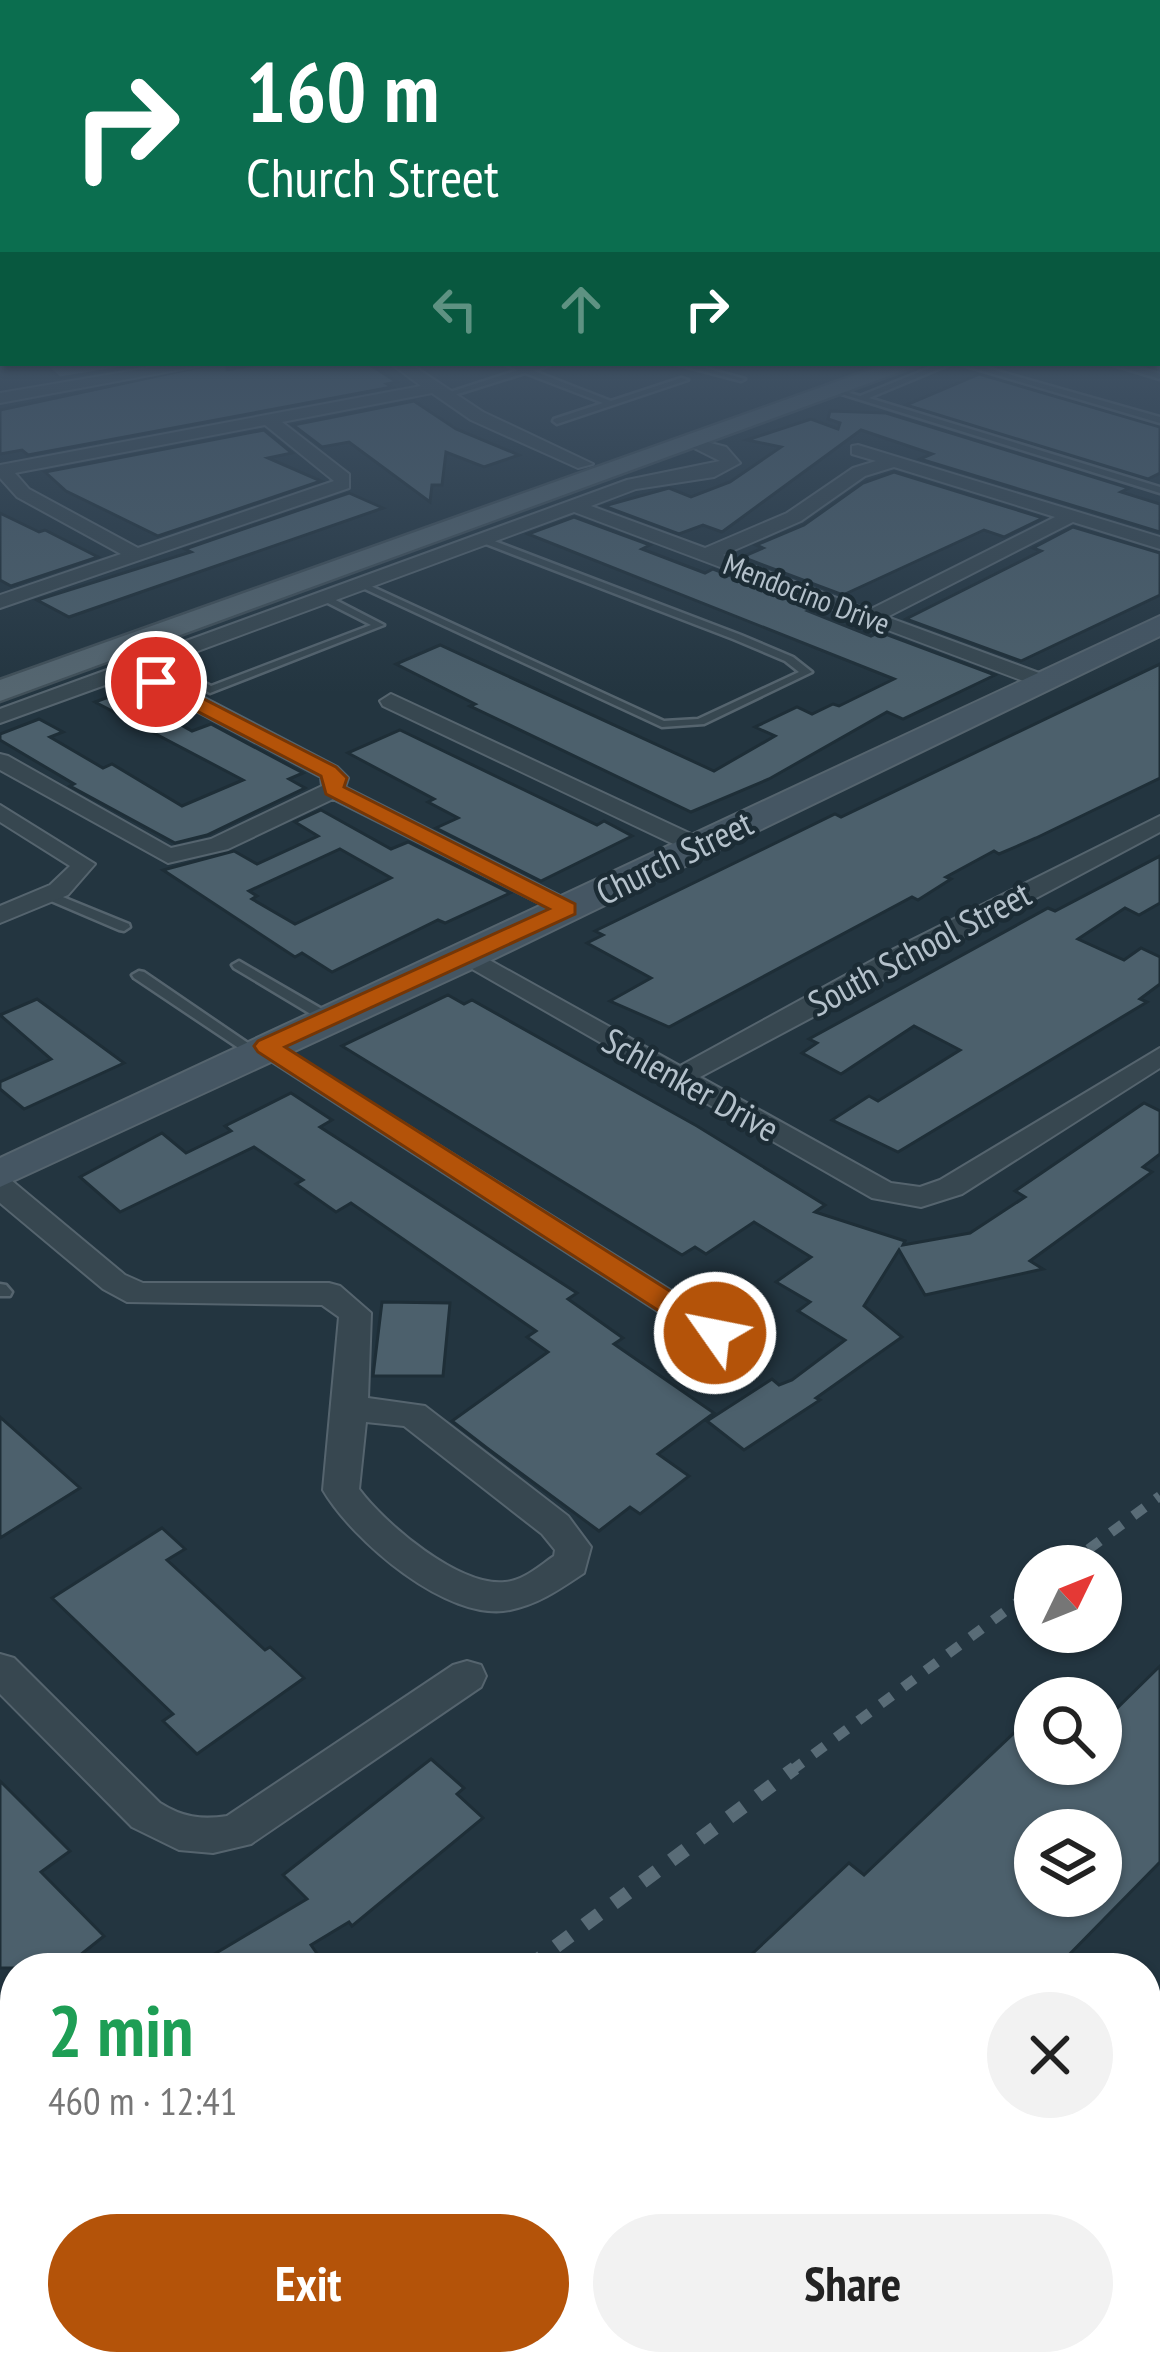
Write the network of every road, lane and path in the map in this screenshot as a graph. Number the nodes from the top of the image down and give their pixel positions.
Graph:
1 (3, 472) edge
2 (335, 472) edge
3 (562, 472) edge
4 (609, 472) edge
5 (711, 472) edge
6 (860, 472) edge
7 (940, 472) edge
8 (1101, 472) edge
9 (1160, 490) edge
10 (573, 505) junction
11 (1073, 515) junction
12 (481, 539) junction
13 (1160, 543) edge
14 (137, 555) junction
15 (706, 555) junction
16 (359, 584) junction
17 (323, 597) junction
18 (0, 602) edge
19 (871, 616) junction
20 (1157, 629) edge
21 (0, 668) edge
22 (146, 670) junction
23 (1042, 682) junction
24 (0, 691) edge
25 (391, 701) dead end
26 (0, 716) edge
27 (0, 761) edge
28 (333, 790) junction
29 (0, 812) edge
30 (1160, 823) edge
31 (695, 845) junction
32 (48, 895) junction
33 (567, 909) junction
34 (0, 915) edge
35 (124, 927) dead end
36 (466, 958) junction
37 (239, 965) dead end
38 (139, 975) dead end
39 (329, 1018) junction
40 (261, 1049) junction
41 (1160, 1056) edge
42 (680, 1077) junction
43 (0, 1174) edge
44 (0, 1187) edge
45 (715, 1333) dead end
46 (351, 1408) junction
47 (0, 1669) edge
48 (467, 1676) dead end

1 - 14 street
2 - 14 street
3 - 21 main road
4 - 24 main road
5 - 10 street
6 - 15 street
7 - 11 street
8 - 9 lane
10 - 12 street
10 - 15 street, Mendocino Drive
11 - 13 street
11 - 19 street
12 - 16 street
12 - 16 lane
14 - 18 street
15 - 19 street, Mendocino Drive
16 - 17 street
17 - 22 street
17 - 22 lane
19 - 23 street, Mendocino Drive
20 - 23 street, Church Street
22 - 26 street
22 - 28 street
23 - 31 street, Church Street
25 - 31 street
27 - 28 street
28 - 33 street
29 - 32 street
30 - 42 street, South School Street
31 - 33 street, Church Street
32 - 34 street
32 - 35 lane
33 - 36 street, Church Street
36 - 39 street, Church Street
36 - 42 street, Schlenker Drive
37 - 39 lane
38 - 40 lane
39 - 40 street, Church Street
40 - 43 street, Church Street
40 - 45 street
41 - 42 street, Schlenker Drive
44 - 46 street
46 - 46 street
47 - 48 street

